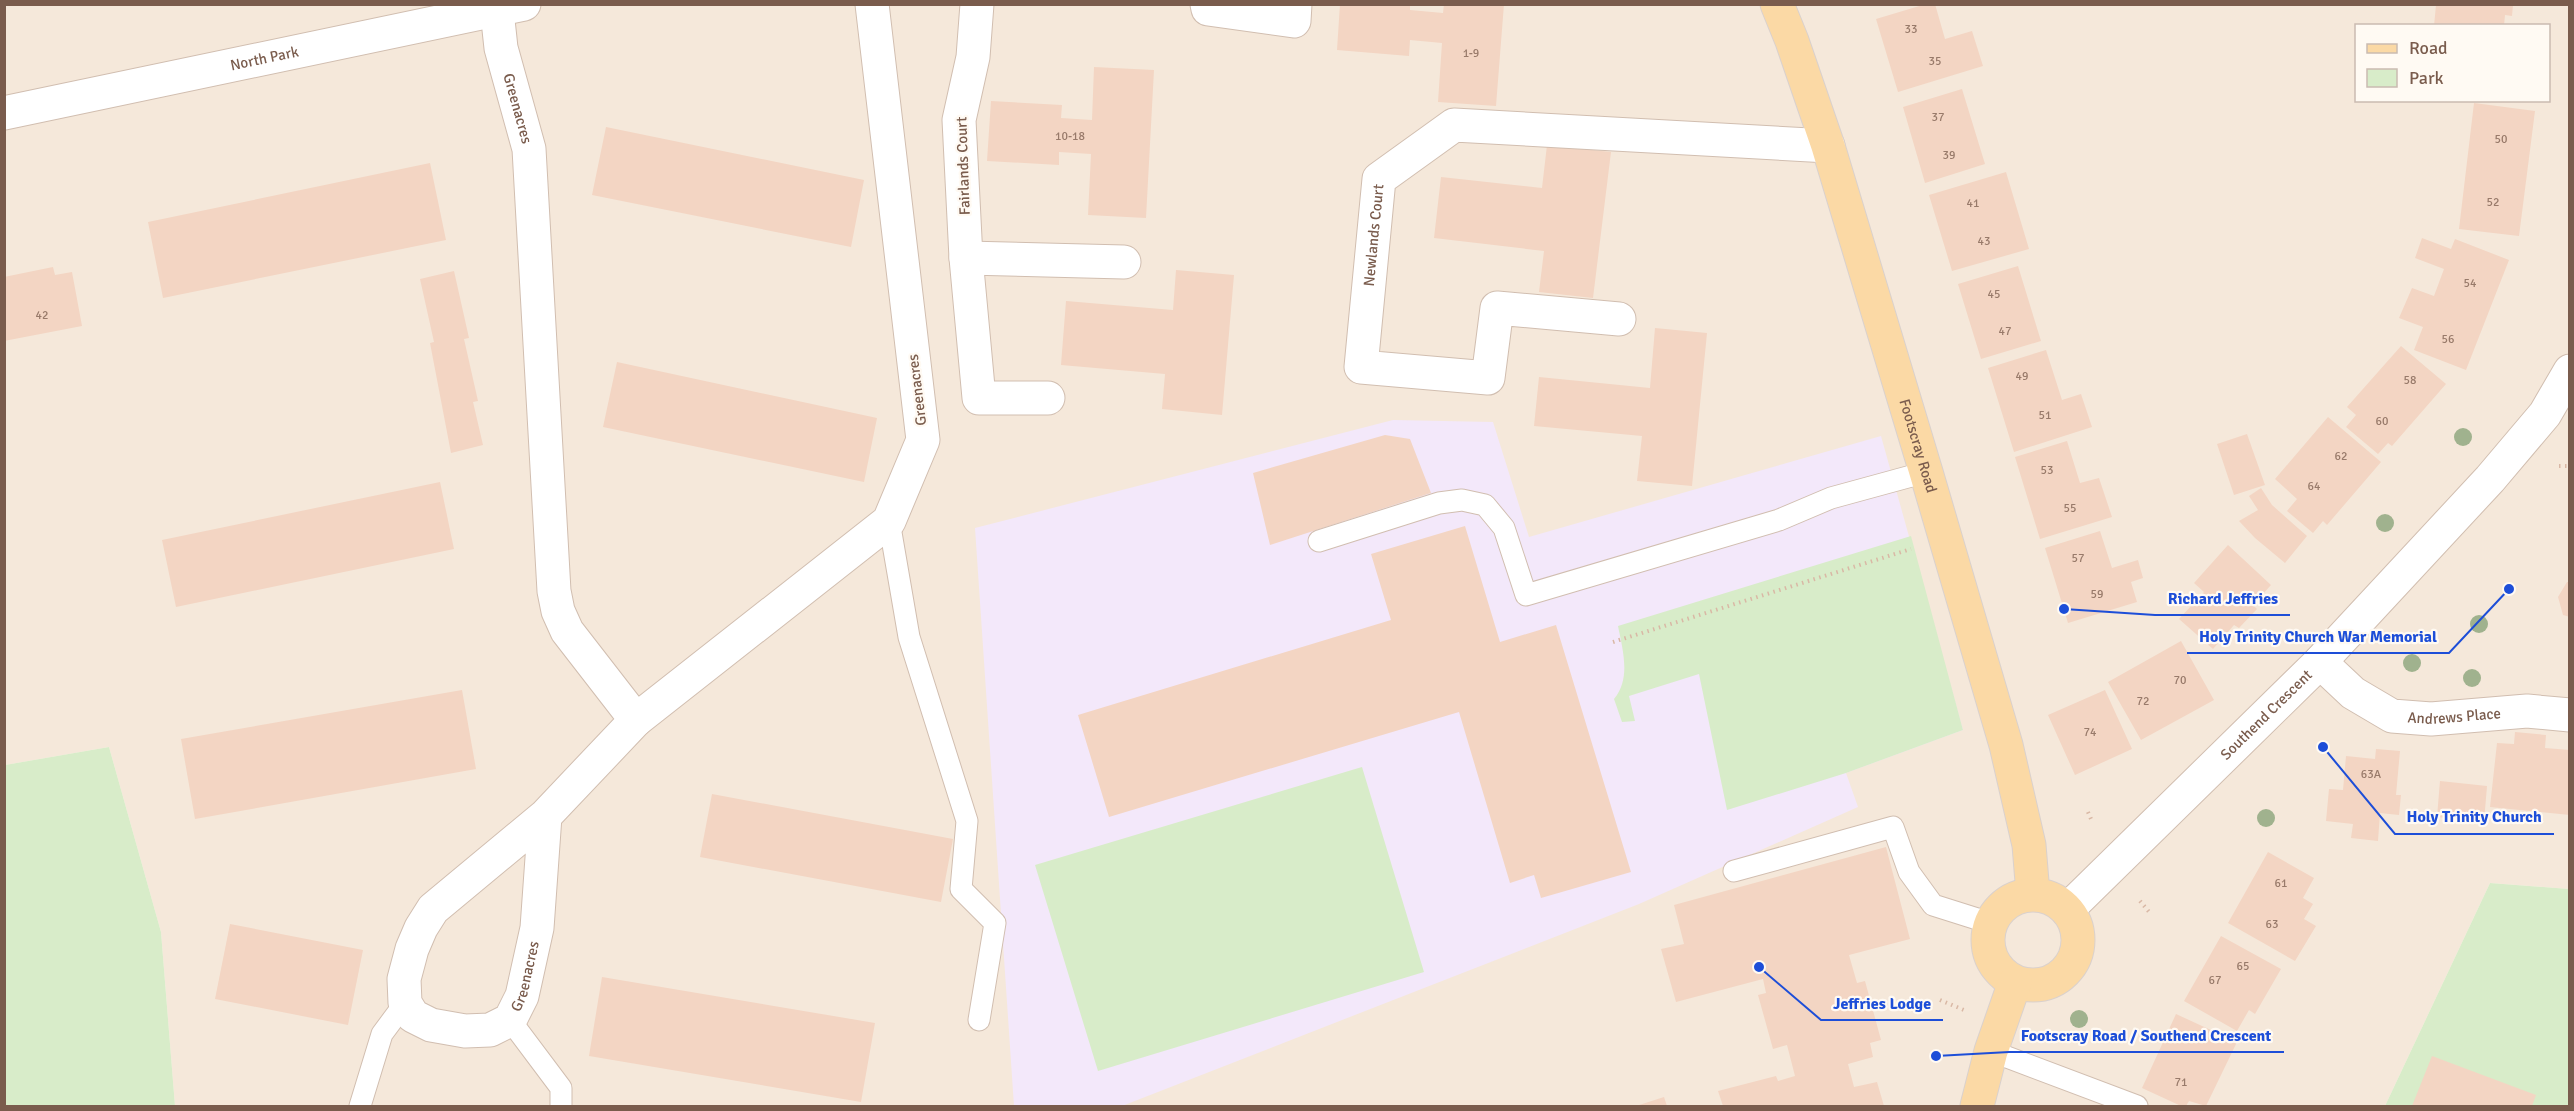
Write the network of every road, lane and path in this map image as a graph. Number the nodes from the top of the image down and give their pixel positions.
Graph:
1 (872, 4) edge
2 (977, 4) edge
3 (1207, 4) edge
4 (1295, 4) edge
5 (1777, 4) edge
6 (511, 8) edge
7 (4, 113) edge
8 (1828, 146) junction
9 (966, 258) junction
10 (1124, 262) dead end
11 (1619, 320) dead end
12 (2570, 371) edge
13 (1048, 398) dead end
14 (2559, 466) dead end
15 (2570, 466) edge
16 (1926, 472) junction
17 (889, 521) junction
18 (1318, 540) dead end
19 (1920, 546) dead end
20 (1613, 642) dead end
21 (2320, 662) junction
22 (2570, 715) edge
23 (636, 720) junction
24 (2088, 812) dead end
25 (544, 816) junction
26 (2091, 819) dead end
27 (1734, 871) dead end
28 (2033, 894) junction
29 (2140, 901) dead end
30 (2067, 910) junction
31 (2150, 913) dead end
32 (1990, 923) junction
33 (2015, 982) junction
34 (1940, 1000) dead end
35 (405, 1003) junction
36 (1968, 1012) dead end
37 (510, 1020) junction
38 (979, 1020) dead end
39 (1991, 1051) junction
40 (360, 1106) edge
41 (561, 1107) edge
42 (1977, 1107) edge
43 (2137, 1107) edge

1 - 17 street, Greenacres
2 - 9 street, Fairlands Court
3 - 4 street
5 - 8 main road, Footscray Road
6 - 7 street, North Park
6 - 23 street, Greenacres
8 - 11 street, Newlands Court
8 - 16 main road, Footscray Road
9 - 10 street
9 - 13 street, Fairlands Court
12 - 21 street, Southend Crescent
14 - 15 path
16 - 18 lane
16 - 28 main road, Footscray Road
17 - 23 street, Greenacres
17 - 38 lane
19 - 20 path
21 - 22 street, Andrews Place
21 - 30 street, Southend Crescent
23 - 25 street, Greenacres
24 - 26 path
25 - 35 street, Greenacres
25 - 37 street, Greenacres
27 - 32 lane
28 - 30 main road
28 - 32 main road
29 - 31 path
30 - 33 main road
32 - 33 main road
33 - 39 main road
34 - 36 path
35 - 37 street, Greenacres
35 - 40 lane
37 - 41 lane
39 - 42 main road
39 - 43 lane

